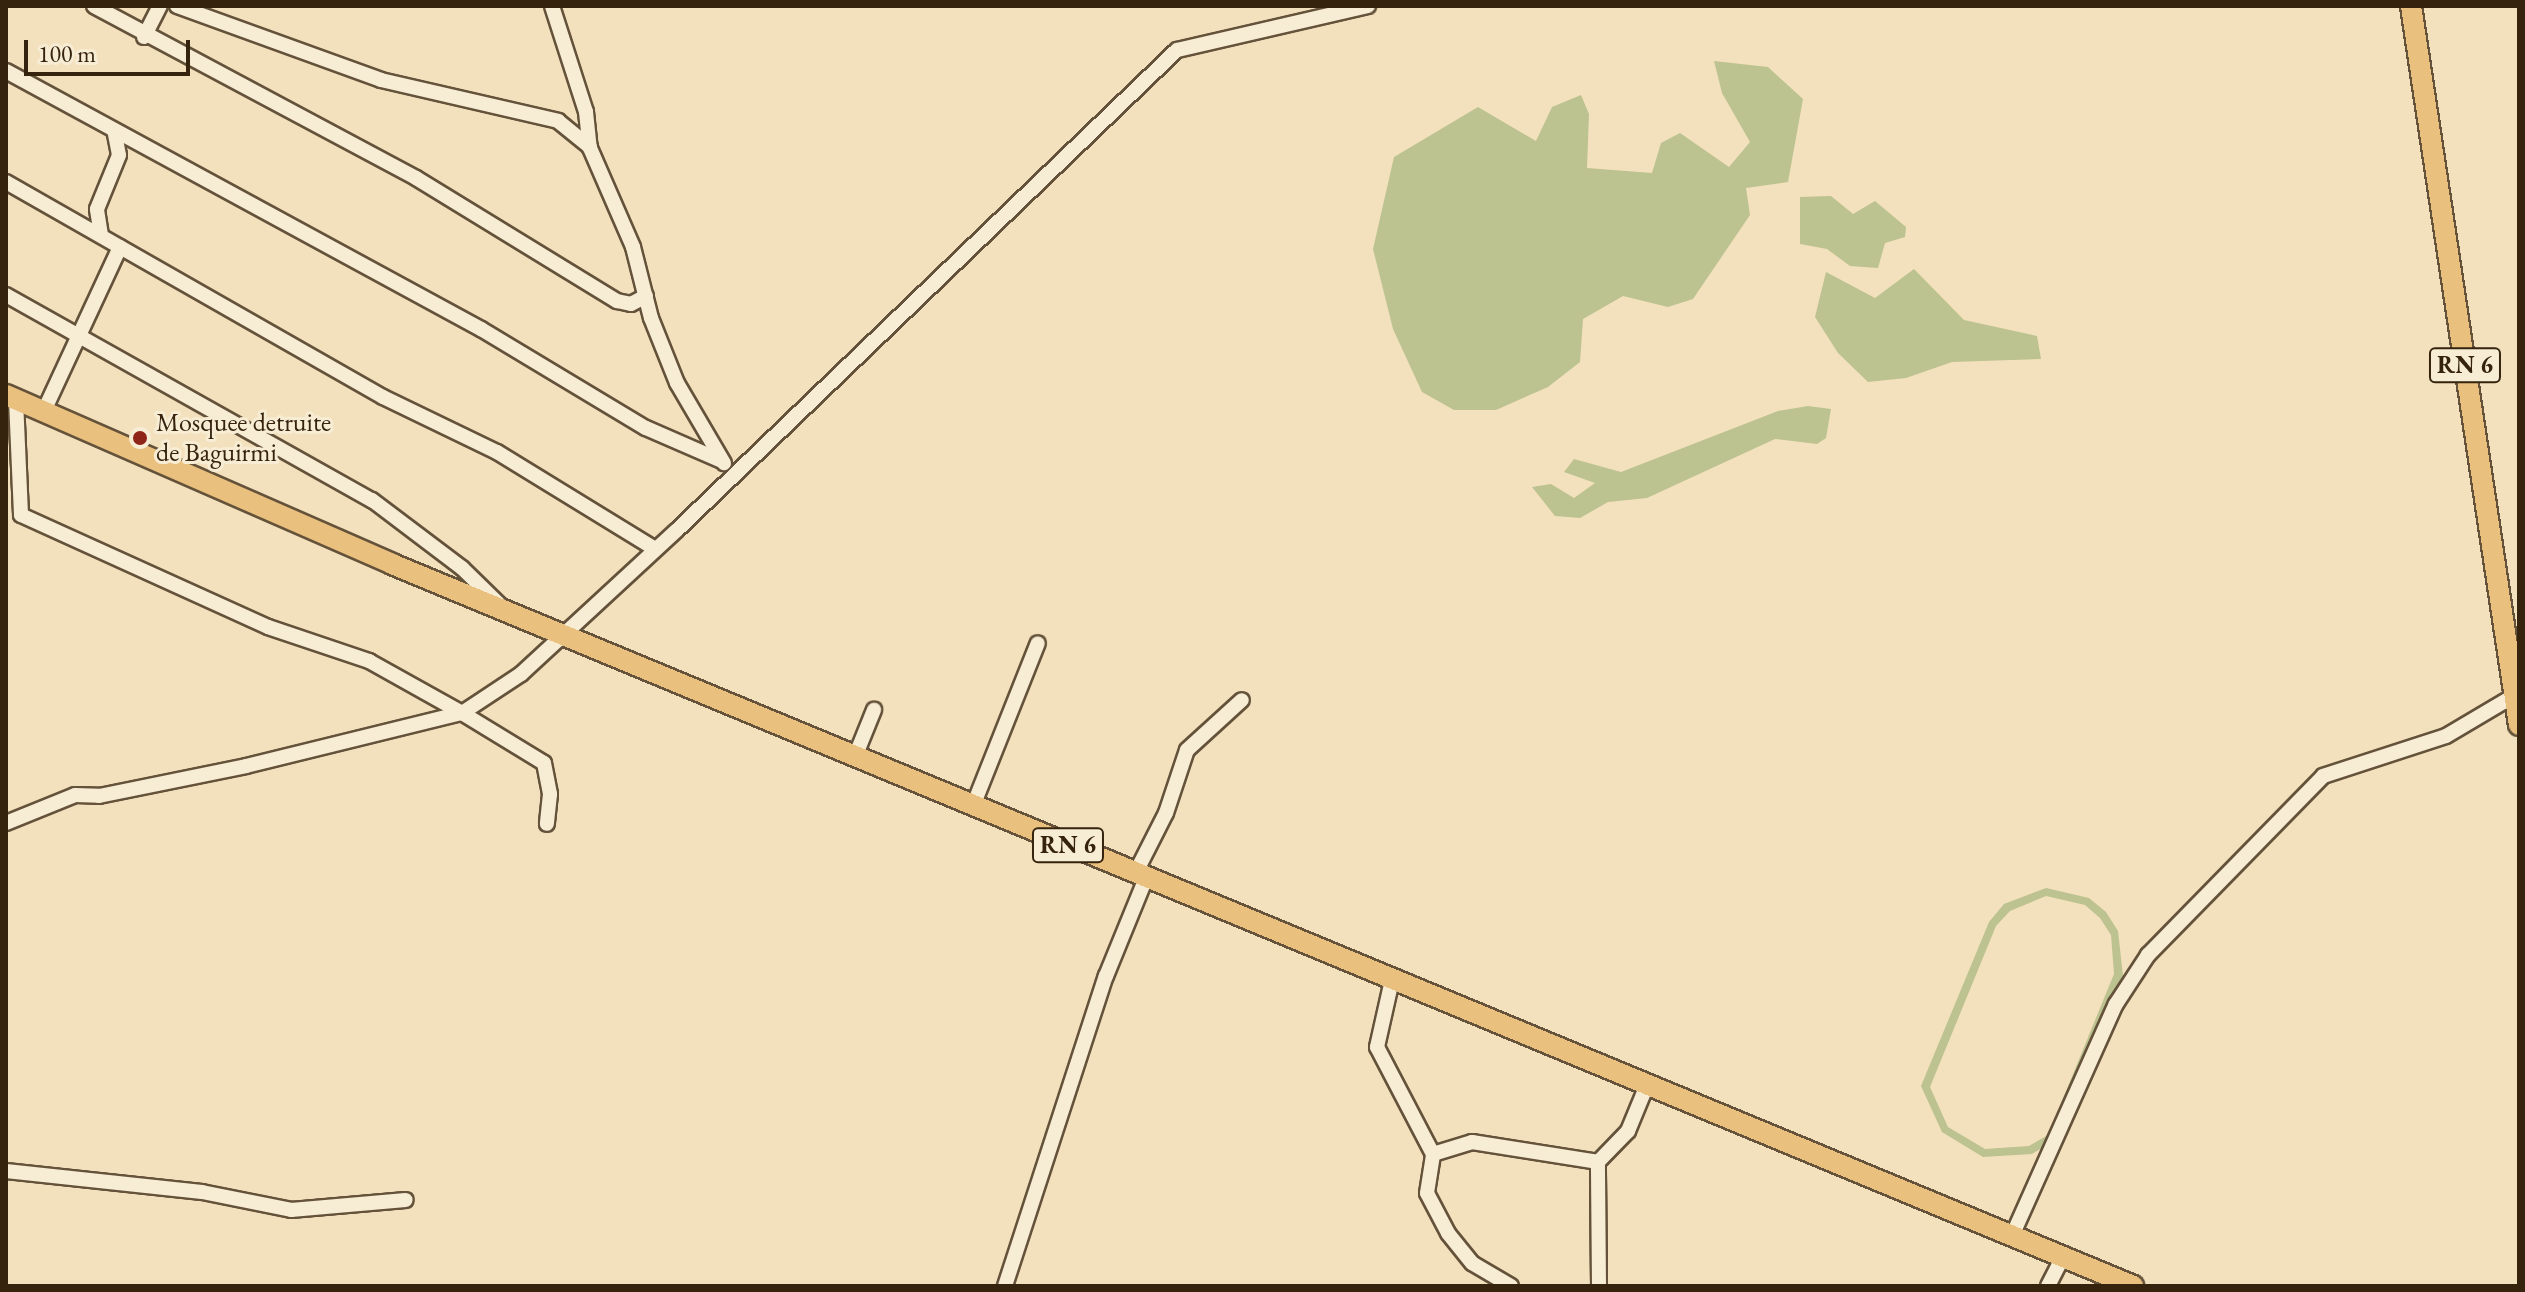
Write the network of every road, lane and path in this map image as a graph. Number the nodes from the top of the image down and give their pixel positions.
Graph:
1 (94, 6) edge
2 (160, 6) edge
3 (177, 6) edge
4 (552, 6) edge
5 (1368, 6) edge
6 (2411, 6) edge
7 (144, 37) junction
8 (6, 71) edge
9 (586, 112) junction
10 (558, 121) junction
11 (114, 130) junction
12 (590, 148) junction
13 (6, 182) edge
14 (101, 235) junction
15 (120, 247) junction
16 (6, 295) edge
17 (646, 296) junction
18 (78, 334) junction
19 (11, 397) edge
20 (43, 413) junction
21 (722, 461) junction
22 (732, 474) junction
23 (655, 549) junction
24 (506, 611) junction
25 (561, 634) junction
26 (1038, 643) dead end
27 (2515, 695) junction
28 (1242, 700) dead end
29 (874, 710) dead end
30 (462, 713) junction
31 (2519, 725) edge
32 (855, 757) junction
33 (973, 806) junction
34 (6, 823) edge
35 (547, 824) dead end
36 (1141, 876) junction
37 (1392, 980) junction
38 (1647, 1085) junction
39 (1433, 1154) junction
40 (1598, 1162) junction
41 (6, 1171) edge
42 (406, 1200) dead end
43 (2012, 1236) junction
44 (2063, 1257) junction
45 (1005, 1286) edge
46 (1511, 1286) edge
47 (1599, 1286) edge
48 (2048, 1286) edge
49 (2133, 1286) edge

1 - 7 street
2 - 7 street
3 - 10 street
4 - 9 street
5 - 22 street
6 - 27 main road, RN 6
7 - 17 street
8 - 11 street
9 - 10 street
9 - 12 street
10 - 12 street
11 - 14 street
11 - 21 street
12 - 17 street
13 - 14 street
14 - 15 street
15 - 18 street
15 - 23 street
16 - 18 street
17 - 21 street
18 - 20 street
18 - 24 street
19 - 20 main road, RN 6
19 - 30 street
20 - 24 main road, RN 6
21 - 22 street
22 - 23 street
23 - 25 street
24 - 25 main road, RN 6
25 - 30 street
25 - 32 main road, RN 6
26 - 33 street
27 - 31 main road, RN 6
27 - 43 street
28 - 36 street
29 - 32 street
30 - 34 street
30 - 35 street
32 - 33 main road, RN 6
33 - 36 main road, RN 6
36 - 37 main road, RN 6
36 - 45 street
37 - 38 main road, RN 6
37 - 39 street
38 - 40 street
38 - 43 main road, RN 6
39 - 40 street
39 - 46 street
40 - 47 street
41 - 42 street
43 - 44 main road, RN 6
44 - 48 street
44 - 49 main road, RN 6

